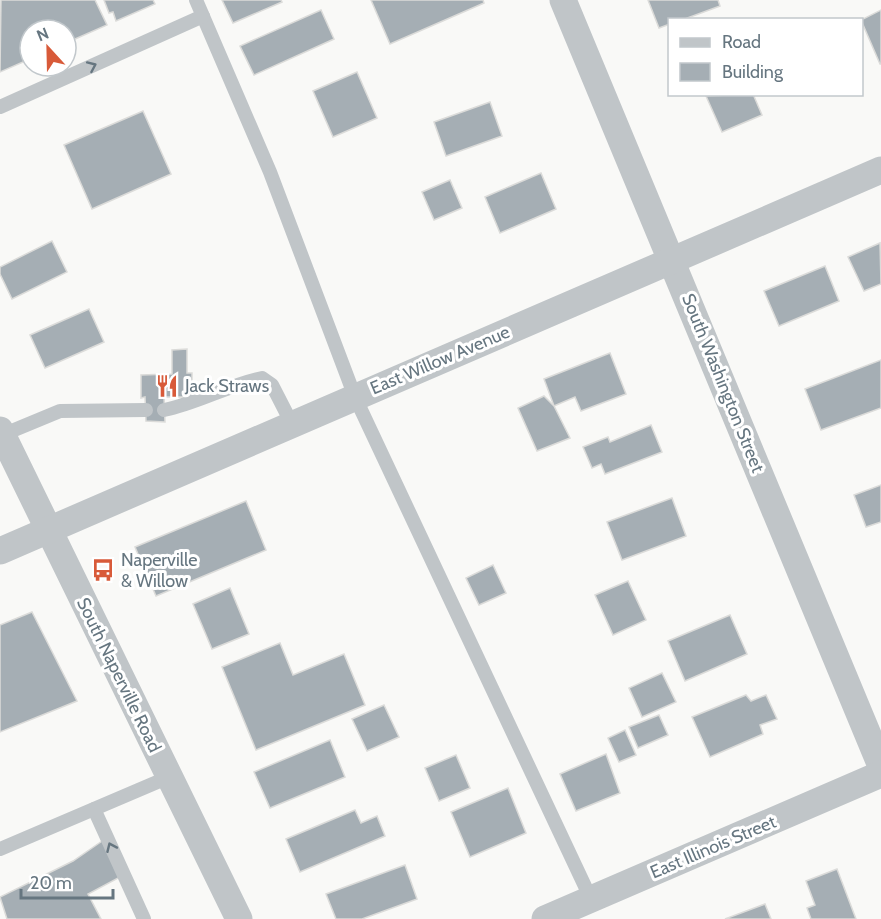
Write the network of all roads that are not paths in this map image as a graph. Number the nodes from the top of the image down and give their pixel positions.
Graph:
1 (196, 0) edge
2 (563, 0) edge
3 (203, 16) junction
4 (0, 107) edge
5 (881, 170) edge
6 (672, 259) junction
7 (355, 397) junction
8 (146, 410) dead end
9 (164, 410) dead end
10 (292, 424) junction
11 (1, 432) edge
12 (48, 530) junction
13 (0, 551) edge
14 (881, 766) edge
15 (881, 774) edge
16 (169, 777) junction
17 (94, 809) junction
18 (0, 849) edge
19 (591, 899) junction
20 (144, 919) edge
21 (239, 919) edge
22 (545, 919) edge

1 - 3 lane
2 - 6 street, South Washington Street
4 -> 3 lane
3 - 7 lane
5 - 6 street, East Willow Avenue
6 - 7 street, East Willow Avenue
6 - 14 street, South Washington Street
7 - 10 street, East Willow Avenue
7 - 19 lane
8 - 11 lane
9 - 10 lane
10 - 12 street, East Willow Avenue
11 - 12 street, South Naperville Road
12 - 13 street, East Willow Avenue
12 - 16 street, South Naperville Road
15 - 19 street, East Illinois Street
16 - 17 lane
16 - 21 street, South Naperville Road
17 - 18 lane
20 -> 17 lane
19 - 22 street, East Illinois Street

